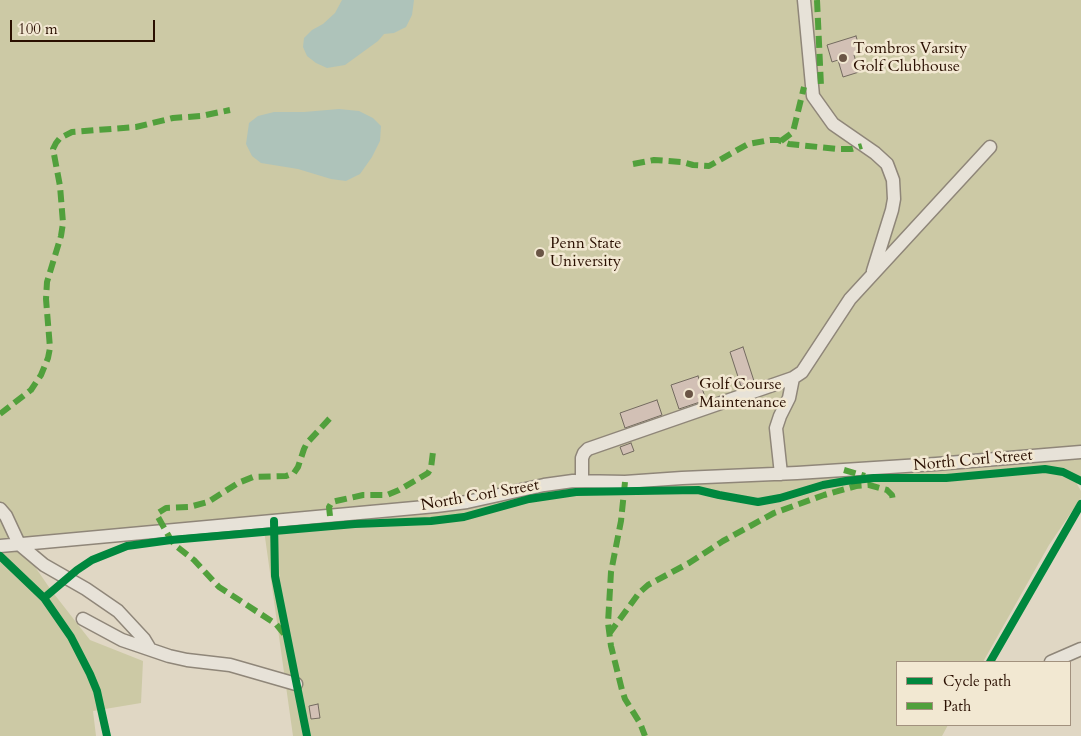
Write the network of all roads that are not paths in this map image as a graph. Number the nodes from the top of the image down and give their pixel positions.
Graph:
1 (804, 0) edge
2 (990, 147) dead end
3 (871, 275) junction
4 (794, 378) junction
5 (1081, 452) edge
6 (781, 474) junction
7 (582, 481) junction
8 (0, 509) edge
9 (19, 544) junction
10 (0, 546) edge
11 (83, 620) dead end
12 (150, 649) junction
13 (1081, 649) edge
14 (1053, 661) edge
15 (296, 684) dead end

1 - 3 street
2 - 3 street
3 - 4 street
4 - 6 street
4 - 7 street
5 - 6 street, North Corl Street
6 - 7 street, North Corl Street
7 - 9 street, North Corl Street
8 - 9 street
9 - 10 street, North Corl Street
9 - 12 street
11 - 12 street
12 - 15 street
13 - 14 street

